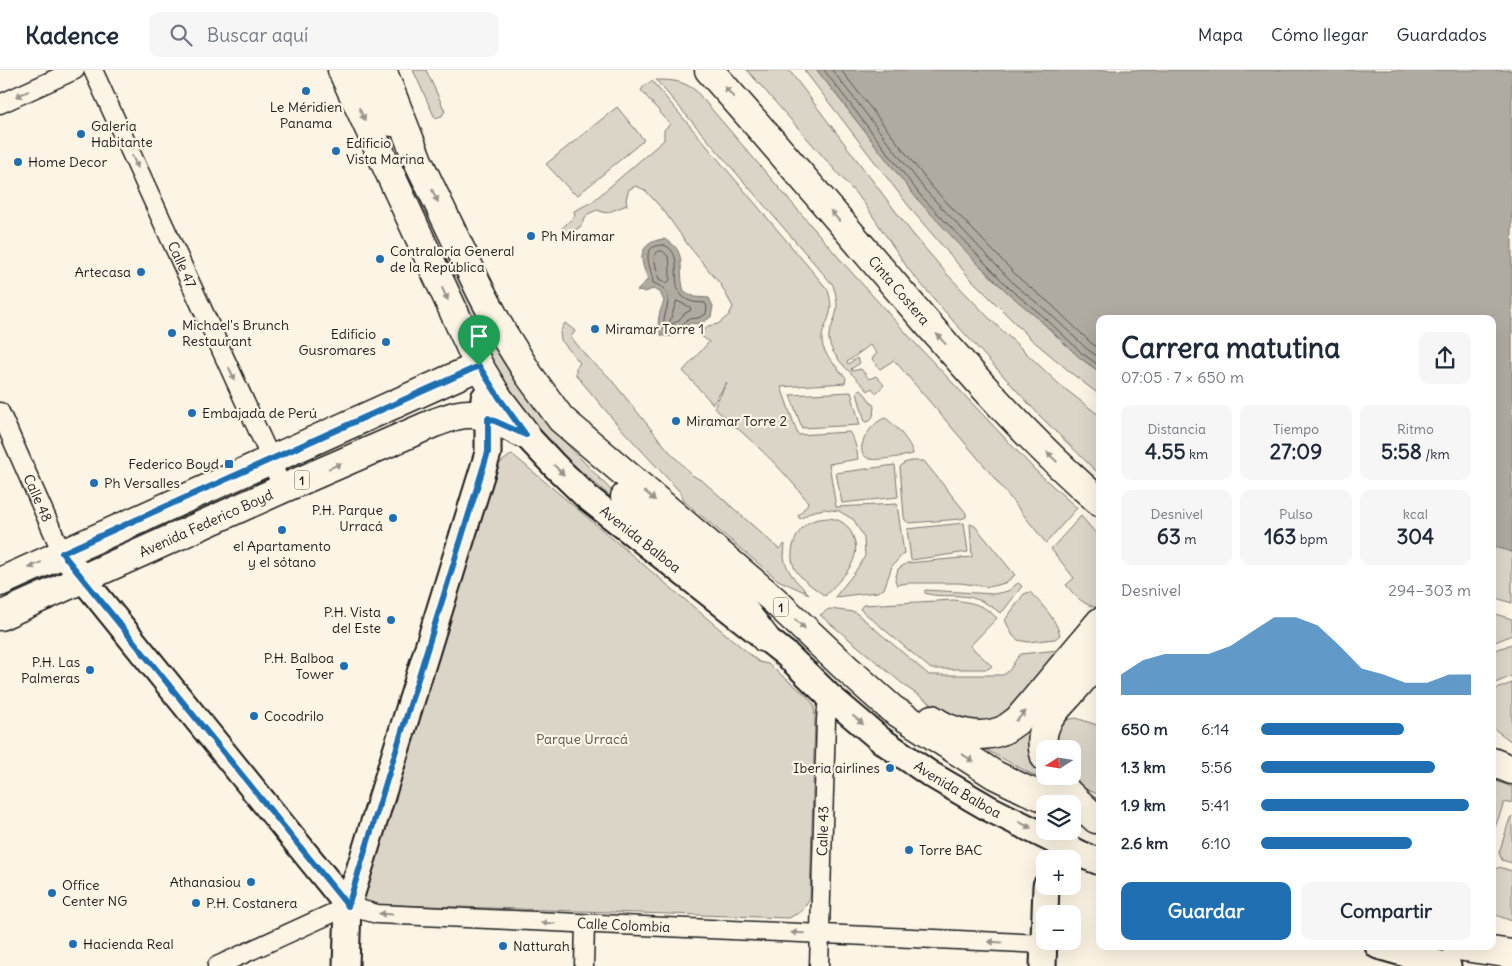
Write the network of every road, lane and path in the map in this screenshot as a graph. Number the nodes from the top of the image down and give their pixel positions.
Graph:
1 (76, 70) edge
2 (93, 70) edge
3 (342, 70) edge
4 (356, 70) edge
5 (382, 70) edge
6 (709, 70) edge
7 (0, 104) edge
8 (418, 160) junction
9 (479, 366) junction
10 (494, 408) junction
11 (0, 412) edge
12 (561, 419) junction
13 (526, 435) joint
14 (271, 460) junction
15 (1077, 482) junction
16 (282, 489) junction
17 (1096, 499) edge
18 (1096, 514) edge
19 (62, 553) junction
20 (83, 579) junction
21 (0, 582) edge
22 (0, 616) edge
23 (1096, 627) edge
24 (766, 638) junction
25 (827, 650) junction
26 (1096, 663) edge
27 (828, 695) junction
28 (1043, 740) edge
29 (1496, 764) edge
30 (1512, 770) edge
31 (1062, 785) edge
32 (1038, 795) edge
33 (1090, 816) edge
34 (1048, 848) edge
35 (1096, 860) edge
36 (1046, 895) edge
37 (348, 906) junction
38 (585, 924) junction
39 (820, 934) junction
40 (1496, 946) edge
41 (1392, 950) edge
42 (1494, 950) edge
43 (1512, 952) edge
44 (1044, 955) edge
45 (217, 966) edge
46 (346, 966) edge
47 (584, 966) edge
48 (819, 966) edge
49 (1448, 966) edge

1 -> 7 street
2 -> 14 street, Calle 47
3 -> 9 main road
4 - 8 main road
5 - 8 main road, 1
15 -> 6 main road, Cinta Costera
8 -> 12 main road, 1
9 - 10 main road
9 - 14 main road, 1
10 - 13 main road, Avenida Federico Boyd / 1
16 -> 10 main road, Avenida Federico Boyd / 1
10 - 37 main road
11 - 19 street, Calle 48
12 - 24 main road
12 -> 25 main road, 1
13 -> 24 main road, Avenida Balboa / 1
14 - 16 street, Calle 47
14 - 19 main road, 1
15 - 17 main road, Cinta Costera
15 - 18 main road
16 - 20 main road, Avenida Federico Boyd / 1
19 - 20 main road, Calle 48
19 -> 21 main road, 1
20 - 22 main road, Avenida Federico Boyd / 1
20 - 37 main road, Calle 48
25 -> 23 main road
24 - 27 main road, Avenida Balboa / 1
25 -> 32 main road, 1
26 - 28 main road
27 -> 34 main road, Avenida Balboa / 1
27 - 39 street, Calle 43
29 - 30 main road
31 - 33 main road
34 - 35 main road, Avenida Balboa / 1
36 - 44 main road
38 -> 37 street, Calle Colombia
37 - 45 street
37 - 46 main road
39 -> 38 street, Calle Colombia
38 - 47 street
44 -> 39 street, Calle Colombia
39 - 48 street, Calle 43
40 - 43 main road
41 - 49 main road
42 - 43 main road

